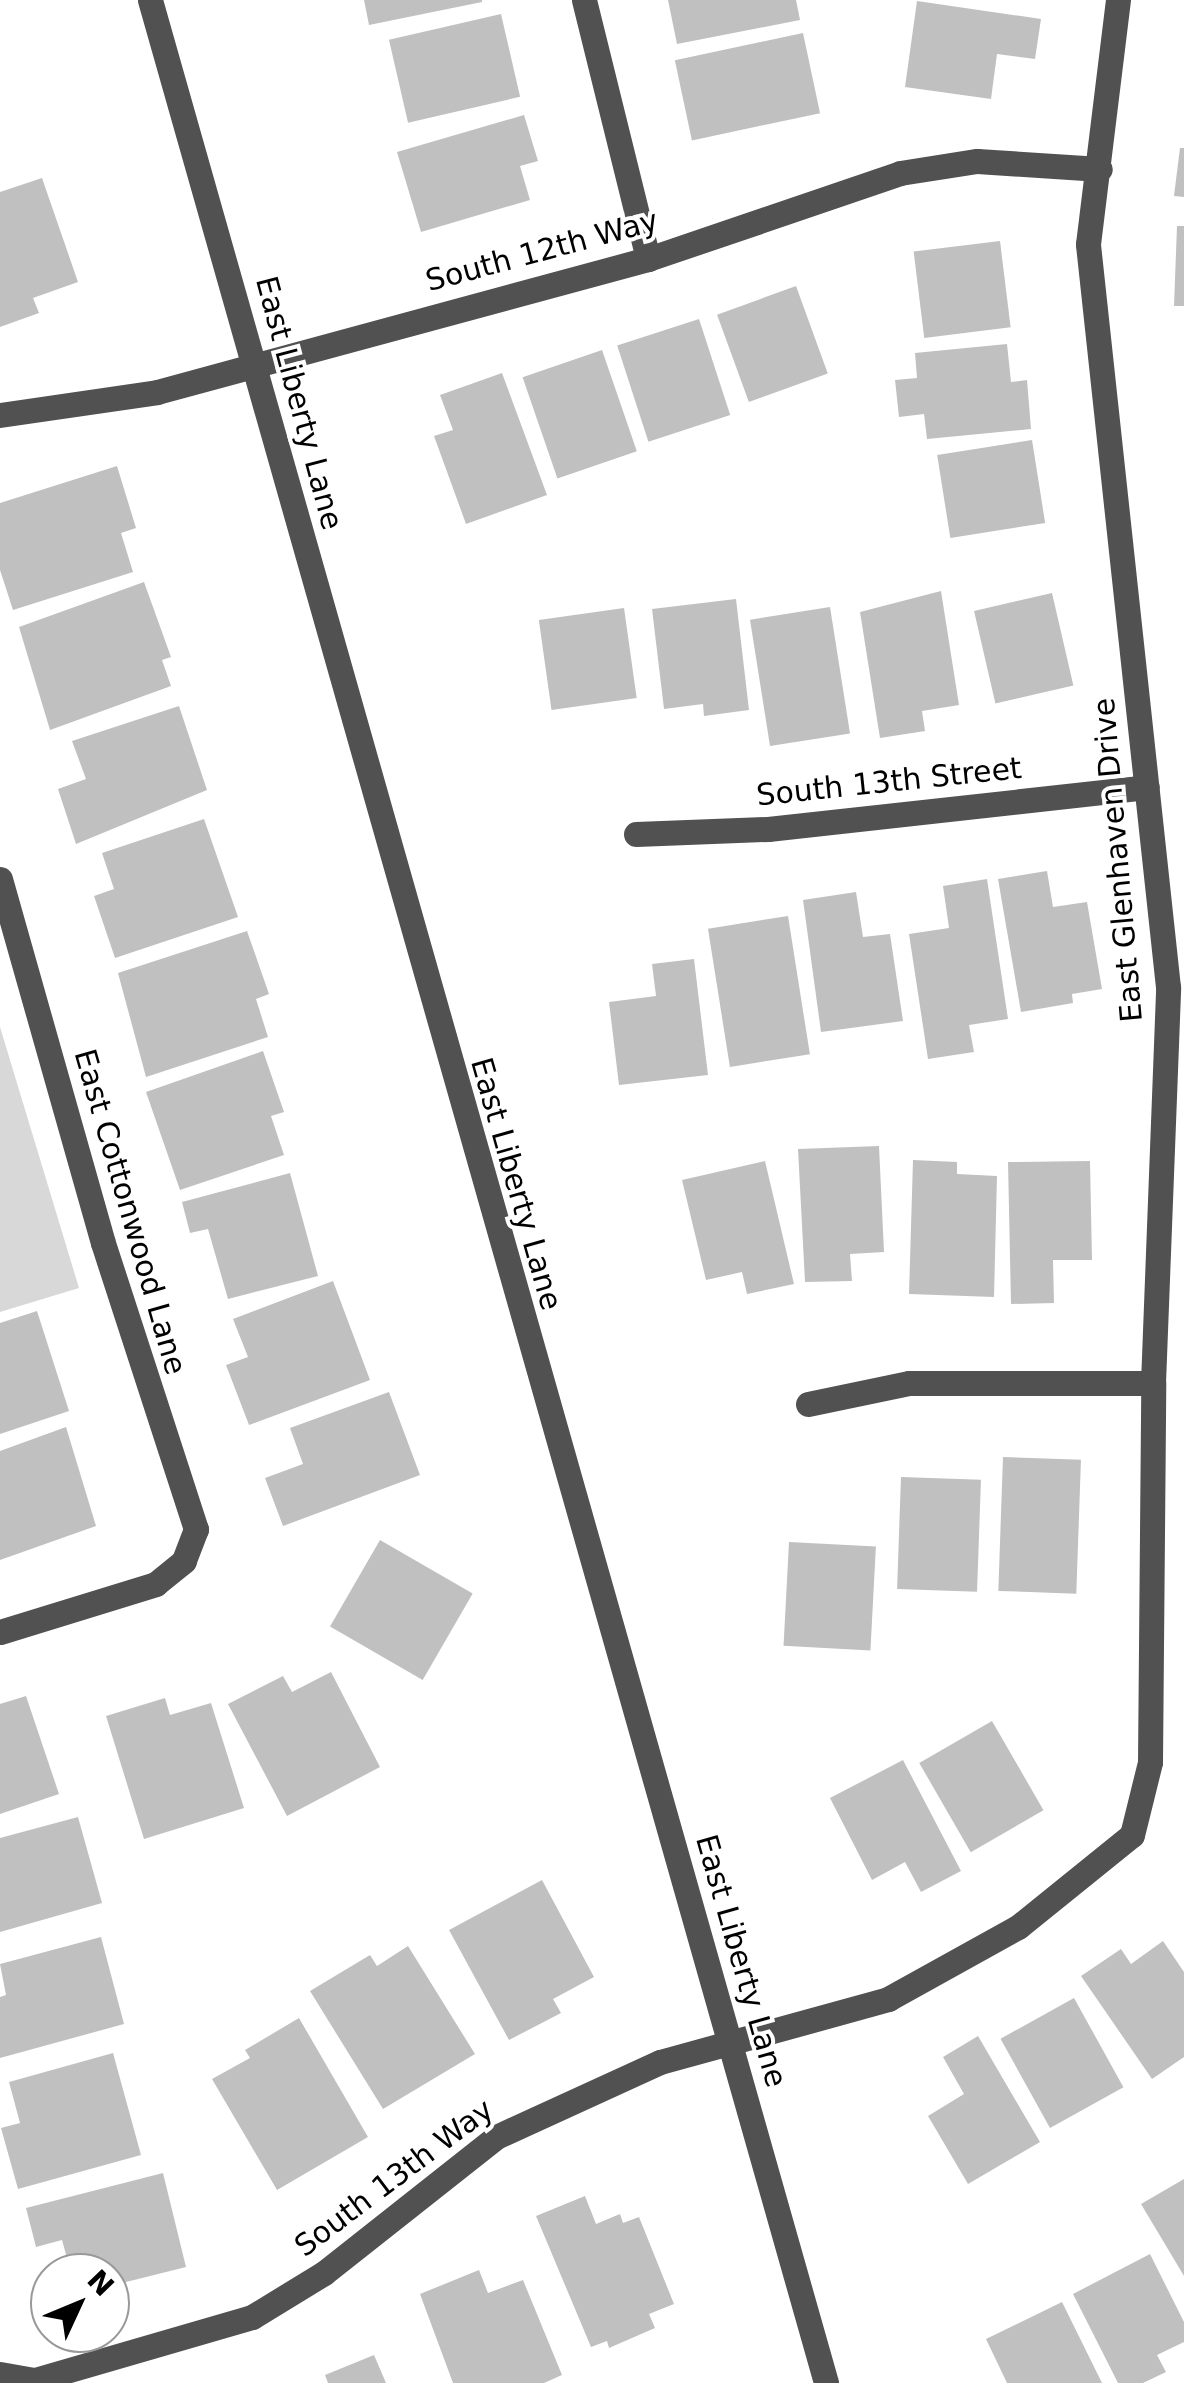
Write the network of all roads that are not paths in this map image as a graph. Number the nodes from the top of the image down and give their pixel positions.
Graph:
1 (150, 0) edge
2 (584, 0) edge
3 (1118, 0) edge
4 (1100, 169) junction
5 (648, 258) junction
6 (254, 364) junction
7 (0, 415) edge
8 (1147, 788) junction
9 (636, 834) dead end
10 (0, 879) edge
11 (1154, 1383) junction
12 (808, 1404) dead end
13 (0, 1632) edge
14 (1132, 1836) joint
15 (732, 2044) junction
16 (0, 2374) edge
17 (826, 2383) edge

1 - 6 street, East Liberty Lane
2 - 5 street
3 - 4 street, East Glenhaven Drive
4 - 5 street, South 12th Way
4 - 8 street, East Glenhaven Drive
5 - 6 street, South 12th Way
6 - 7 street, South 12th Way
6 - 15 street, East Liberty Lane
8 - 9 street, South 13th Street
8 - 11 street, East Glenhaven Drive
10 - 13 street, East Cottonwood Lane
11 - 12 street
11 - 14 street, East Glenhaven Drive
14 - 15 street, South 13th Way
15 - 16 street, South 13th Way
15 - 17 street, East Liberty Lane

